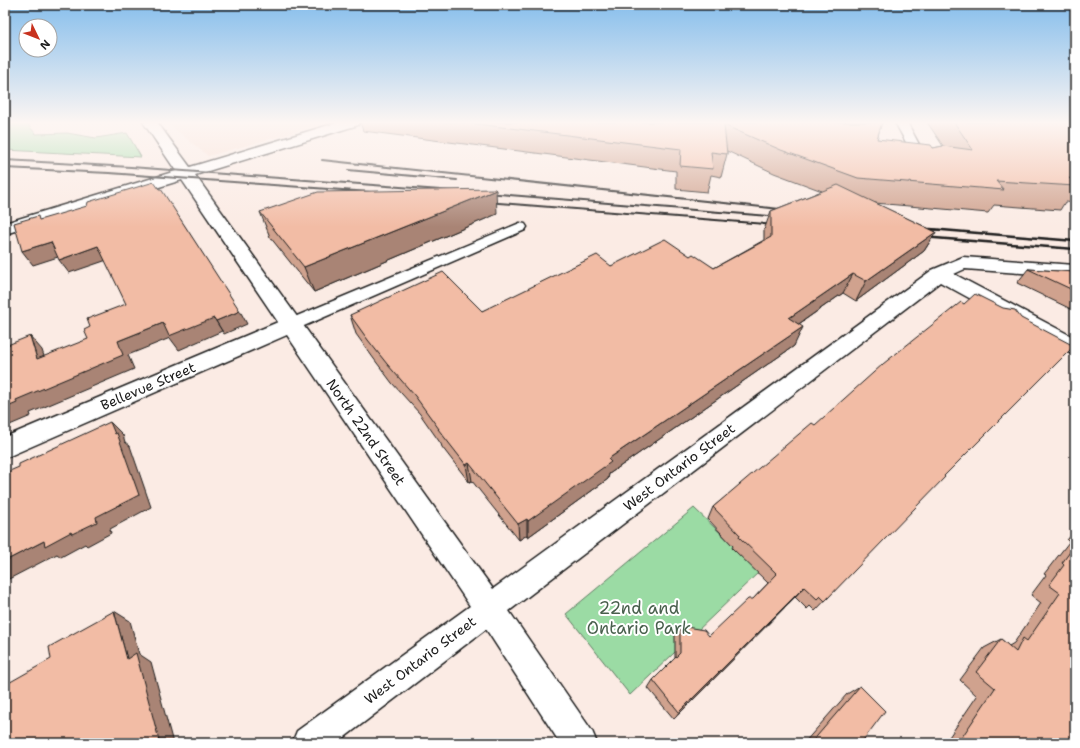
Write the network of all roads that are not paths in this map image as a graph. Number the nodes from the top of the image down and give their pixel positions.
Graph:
1 (174, 157) edge
2 (238, 157) edge
3 (920, 157) edge
4 (925, 166) edge
5 (185, 173) junction
6 (520, 227) dead end
7 (5, 229) edge
8 (1075, 271) edge
9 (939, 274) junction
10 (291, 325) junction
11 (1075, 346) edge
12 (5, 448) edge
13 (489, 608) junction
14 (309, 743) edge
15 (580, 743) edge

1 - 5 street, North 22nd Street
2 - 5 street
3 - 4 lane
5 - 7 street
5 - 10 street, North 22nd Street
6 - 10 lane
8 - 9 street, West Ontario Street
9 - 11 street
9 - 13 street, West Ontario Street
10 - 12 street, Bellevue Street
10 - 13 street, North 22nd Street
13 - 14 street, West Ontario Street
13 - 15 street, North 22nd Street

